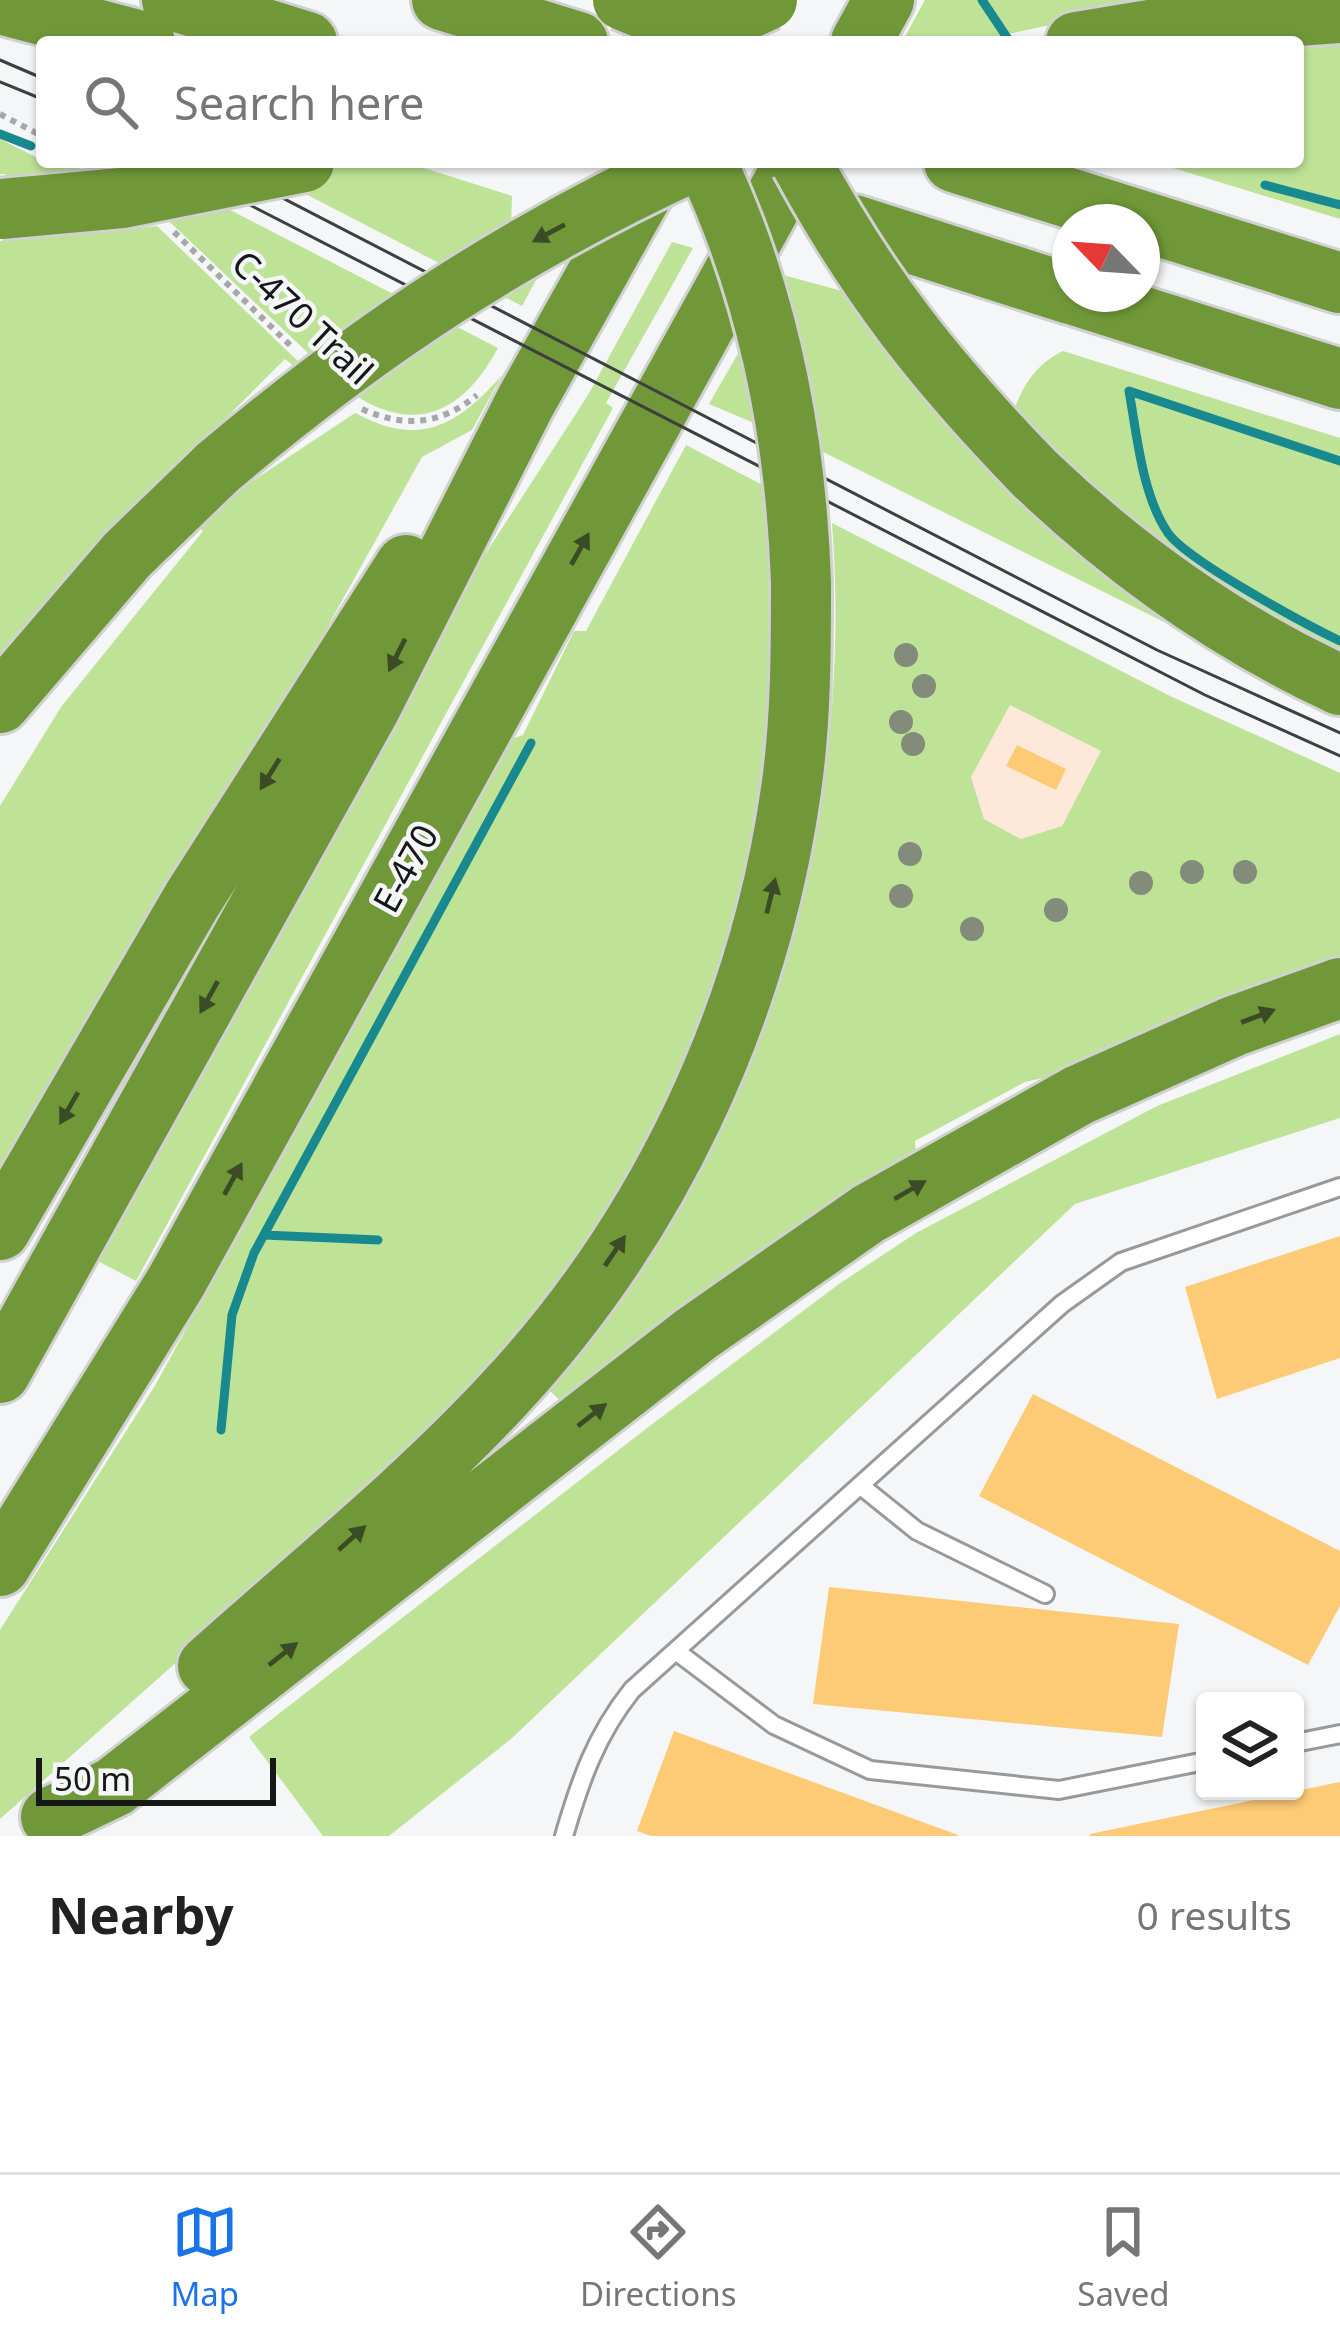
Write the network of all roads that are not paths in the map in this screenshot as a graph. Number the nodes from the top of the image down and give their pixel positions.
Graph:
1 (172, 0) edge
2 (442, 0) edge
3 (620, 0) edge
4 (732, 0) edge
5 (749, 0) edge
6 (767, 0) edge
7 (884, 0) edge
8 (0, 4) edge
9 (1340, 13) edge
10 (123, 36) edge
11 (288, 36) edge
12 (559, 36) edge
13 (641, 36) edge
14 (691, 36) edge
15 (710, 36) edge
16 (728, 36) edge
17 (746, 36) edge
18 (864, 36) edge
19 (1118, 36) edge
20 (274, 168) edge
21 (657, 168) edge
22 (679, 168) edge
23 (679, 168) edge
24 (708, 168) edge
25 (795, 168) edge
26 (802, 168) edge
27 (973, 168) edge
28 (1056, 168) edge
29 (1088, 204) edge
30 (1103, 204) edge
31 (0, 209) edge
32 (1160, 227) edge
33 (1340, 284) edge
34 (1052, 288) edge
35 (1128, 312) edge
36 (1340, 379) edge
37 (506, 392) junction
38 (99, 585) junction
39 (1340, 685) edge
40 (0, 704) edge
41 (0, 744) edge
42 (1340, 988) edge
43 (1340, 1187) edge
44 (0, 1230) edge
45 (0, 1373) edge
46 (861, 1486) junction
47 (0, 1566) edge
48 (1045, 1594) dead end
49 (676, 1651) junction
50 (1340, 1734) edge
51 (1304, 1741) edge
52 (1196, 1763) edge
53 (41, 1827) edge
54 (564, 1836) edge

1 - 11 highway
2 - 12 highway
3 - 13 highway
3 - 15 highway, bridge
4 - 17 highway
5 - 16 highway
6 - 14 highway, bridge
7 - 18 highway
8 - 10 highway
9 - 19 highway
20 - 31 highway, bridge
21 - 37 highway
22 - 34 highway, bridge
23 -> 38 highway, bridge
53 -> 24 highway, bridge
47 -> 25 highway, E-470
26 - 39 highway, bridge
27 - 29 highway
28 - 30 highway
32 - 33 highway
35 - 36 highway
37 -> 44 highway
37 -> 45 highway
38 - 40 highway
38 - 41 highway
53 -> 42 highway
43 - 46 lane
46 - 48 lane
46 - 49 lane
49 - 52 lane
49 - 54 lane
50 - 51 lane

